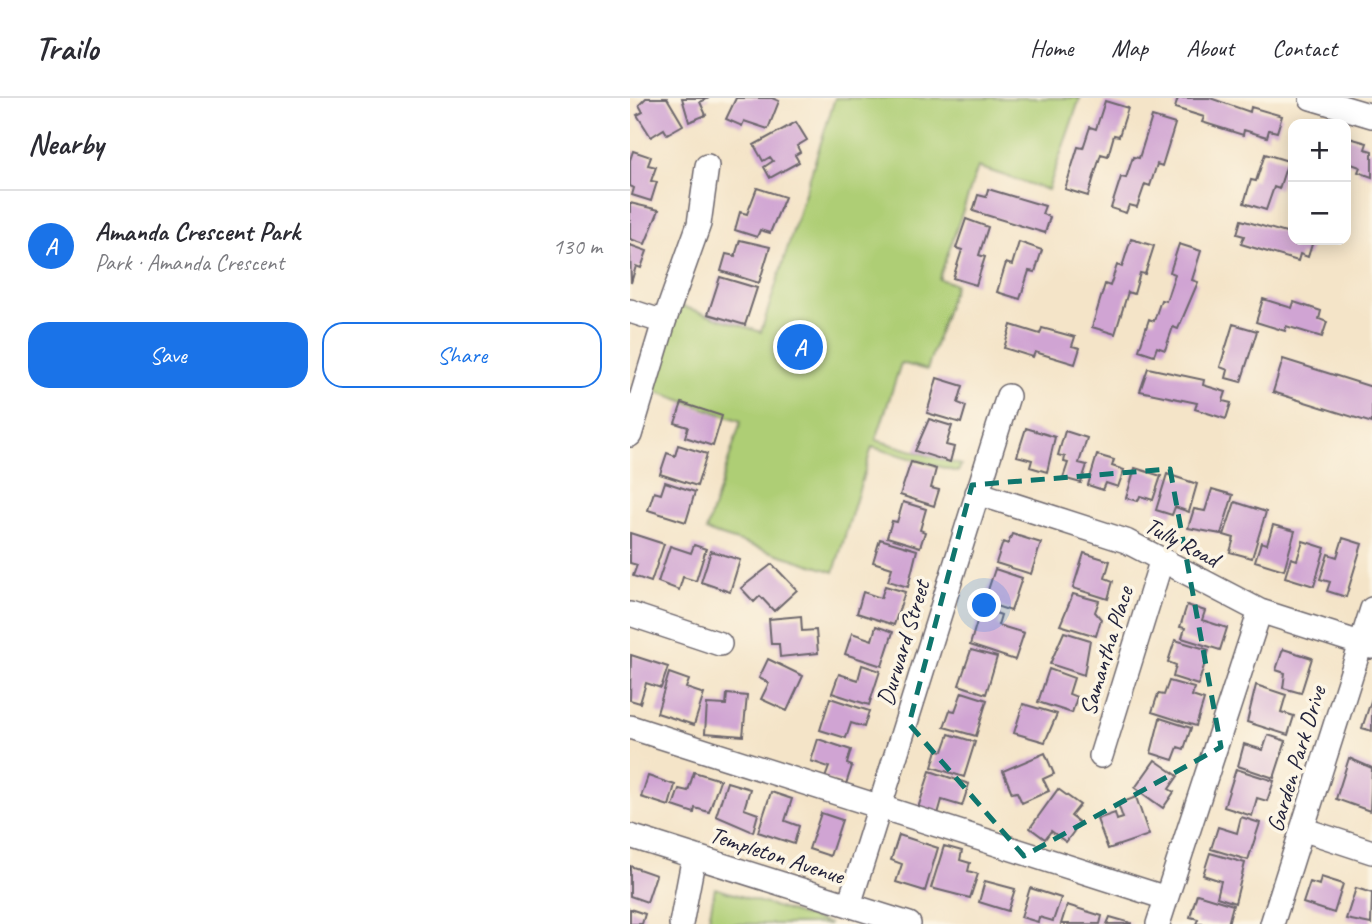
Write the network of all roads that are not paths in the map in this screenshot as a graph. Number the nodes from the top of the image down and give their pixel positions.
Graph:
1 (1311, 98) edge
2 (1372, 116) edge
3 (707, 166) dead end
4 (630, 311) edge
5 (664, 322) junction
6 (1008, 397) dead end
7 (630, 435) edge
8 (977, 493) junction
9 (1161, 562) junction
10 (1372, 609) edge
11 (1260, 611) junction
12 (630, 614) edge
13 (720, 644) dead end
14 (1366, 645) edge
15 (630, 727) edge
16 (1101, 756) dead end
17 (880, 806) junction
18 (1302, 830) junction
19 (630, 836) edge
20 (1372, 852) edge
21 (694, 856) junction
22 (1166, 898) junction
23 (849, 905) junction
24 (681, 924) edge
25 (909, 924) edge
26 (1158, 924) edge
27 (1272, 924) edge

1 - 2 street
3 - 5 street
4 - 5 street
5 - 7 street
6 - 8 street, Durward Street
8 - 9 street, Tully Road
8 - 17 street, Durward Street
9 - 11 street, Tully Road
9 - 16 street, Samantha Place
10 - 14 street, Garden Park Drive
11 - 14 street, Tully Road
11 - 22 street
12 - 13 street
14 - 18 street, Garden Park Drive
15 - 17 street
17 - 22 street
17 - 23 street, Durward Street
18 - 20 street
18 - 27 street, Garden Park Drive
19 - 21 street, Templeton Avenue
21 - 23 street, Templeton Avenue
21 - 24 street
22 - 26 street
23 - 25 street, Templeton Avenue

